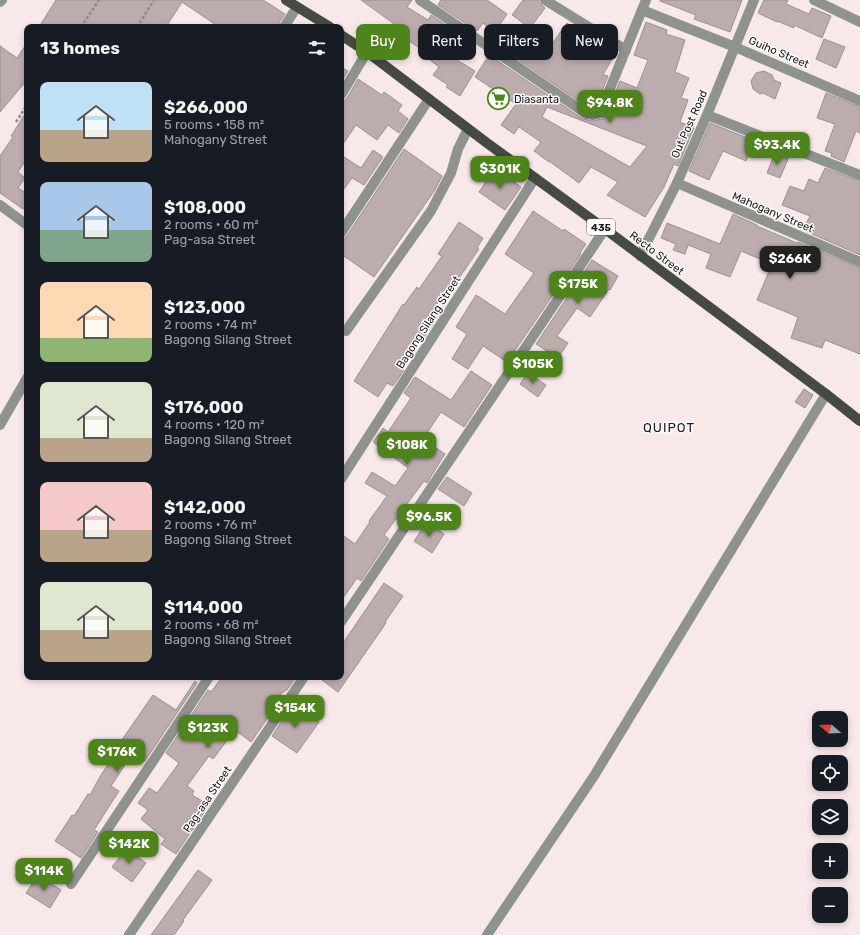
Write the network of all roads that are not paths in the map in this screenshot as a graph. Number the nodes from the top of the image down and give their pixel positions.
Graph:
1 (2, 0) edge
2 (286, 0) edge
3 (420, 0) edge
4 (545, 0) edge
5 (646, 0) edge
6 (754, 0) edge
7 (814, 0) edge
8 (0, 2) edge
9 (297, 7) junction
10 (642, 10) junction
11 (860, 22) edge
12 (286, 24) edge
13 (325, 24) edge
14 (344, 37) edge
15 (356, 45) edge
16 (735, 47) junction
17 (626, 50) junction
18 (362, 60) edge
19 (378, 60) edge
20 (344, 90) edge
21 (430, 99) junction
22 (860, 101) edge
23 (707, 115) junction
24 (468, 129) junction
25 (860, 175) edge
26 (535, 178) junction
27 (677, 183) junction
28 (0, 205) edge
29 (24, 223) edge
30 (344, 228) edge
31 (606, 230) junction
32 (640, 256) junction
33 (860, 262) edge
34 (346, 330) dead end
35 (24, 383) edge
36 (826, 394) junction
37 (860, 421) edge
38 (0, 425) edge
39 (344, 474) edge
40 (344, 618) edge
41 (207, 680) edge
42 (302, 680) edge
43 (71, 884) dead end
44 (130, 935) edge
45 (487, 935) edge

1 - 8 street
2 - 9 main road
3 - 17 street
4 - 17 street
5 - 10 street
6 - 16 street, Out Post Road
7 - 11 street
9 - 12 street
9 - 13 main road
10 - 16 street, Guiho Street
10 - 17 street
14 - 15 main road, Recto Street / 435
16 - 22 street, Guiho Street
16 - 23 street, Out Post Road
18 - 20 street
19 - 21 main road, Recto Street / 435
21 - 24 main road, Recto Street / 435
21 - 30 street
23 - 25 street
23 - 27 street, Out Post Road
24 - 26 main road, Recto Street / 435
24 - 34 street
26 - 31 main road, Recto Street / 435
26 - 39 street, Bagong Silang Street
27 - 32 street, Out Post Road
27 - 33 street, Mahogany Street
28 - 29 street
31 - 32 main road, Recto Street / 435
31 - 40 street
32 - 36 main road, Recto Street / 435
35 - 38 street
36 - 37 main road, Recto Street / 435
36 - 45 street
41 - 43 street
42 - 44 street, Pag-asa Street

